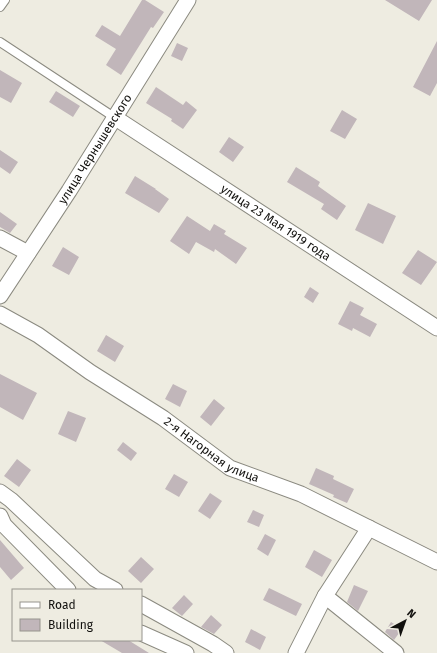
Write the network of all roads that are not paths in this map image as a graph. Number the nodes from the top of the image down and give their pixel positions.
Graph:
1 (5, 0) edge
2 (188, 0) edge
3 (0, 7) edge
4 (0, 42) edge
5 (114, 117) junction
6 (0, 238) edge
7 (28, 253) junction
8 (0, 296) edge
9 (0, 314) edge
10 (437, 328) edge
11 (0, 492) edge
12 (0, 516) edge
13 (369, 528) junction
14 (437, 562) edge
15 (67, 589) edge
16 (113, 589) edge
17 (325, 596) junction
18 (142, 605) edge
19 (142, 633) edge
20 (186, 653) edge
21 (226, 653) edge
22 (296, 653) edge
23 (396, 653) edge

1 - 3 lane
2 - 5 street, улица Чернышевского
4 - 5 lane
5 - 7 street, улица Чернышевского
5 - 10 street, улица 23 Мая 1919 года
6 - 7 street
7 - 8 street, улица Чернышевского
9 - 13 street, 2-я Нагорная улица
11 - 16 street
12 - 15 street
13 - 14 street, 2-я Нагорная улица
13 - 17 street
17 - 22 street
17 - 23 street
18 - 21 street
19 - 20 street

